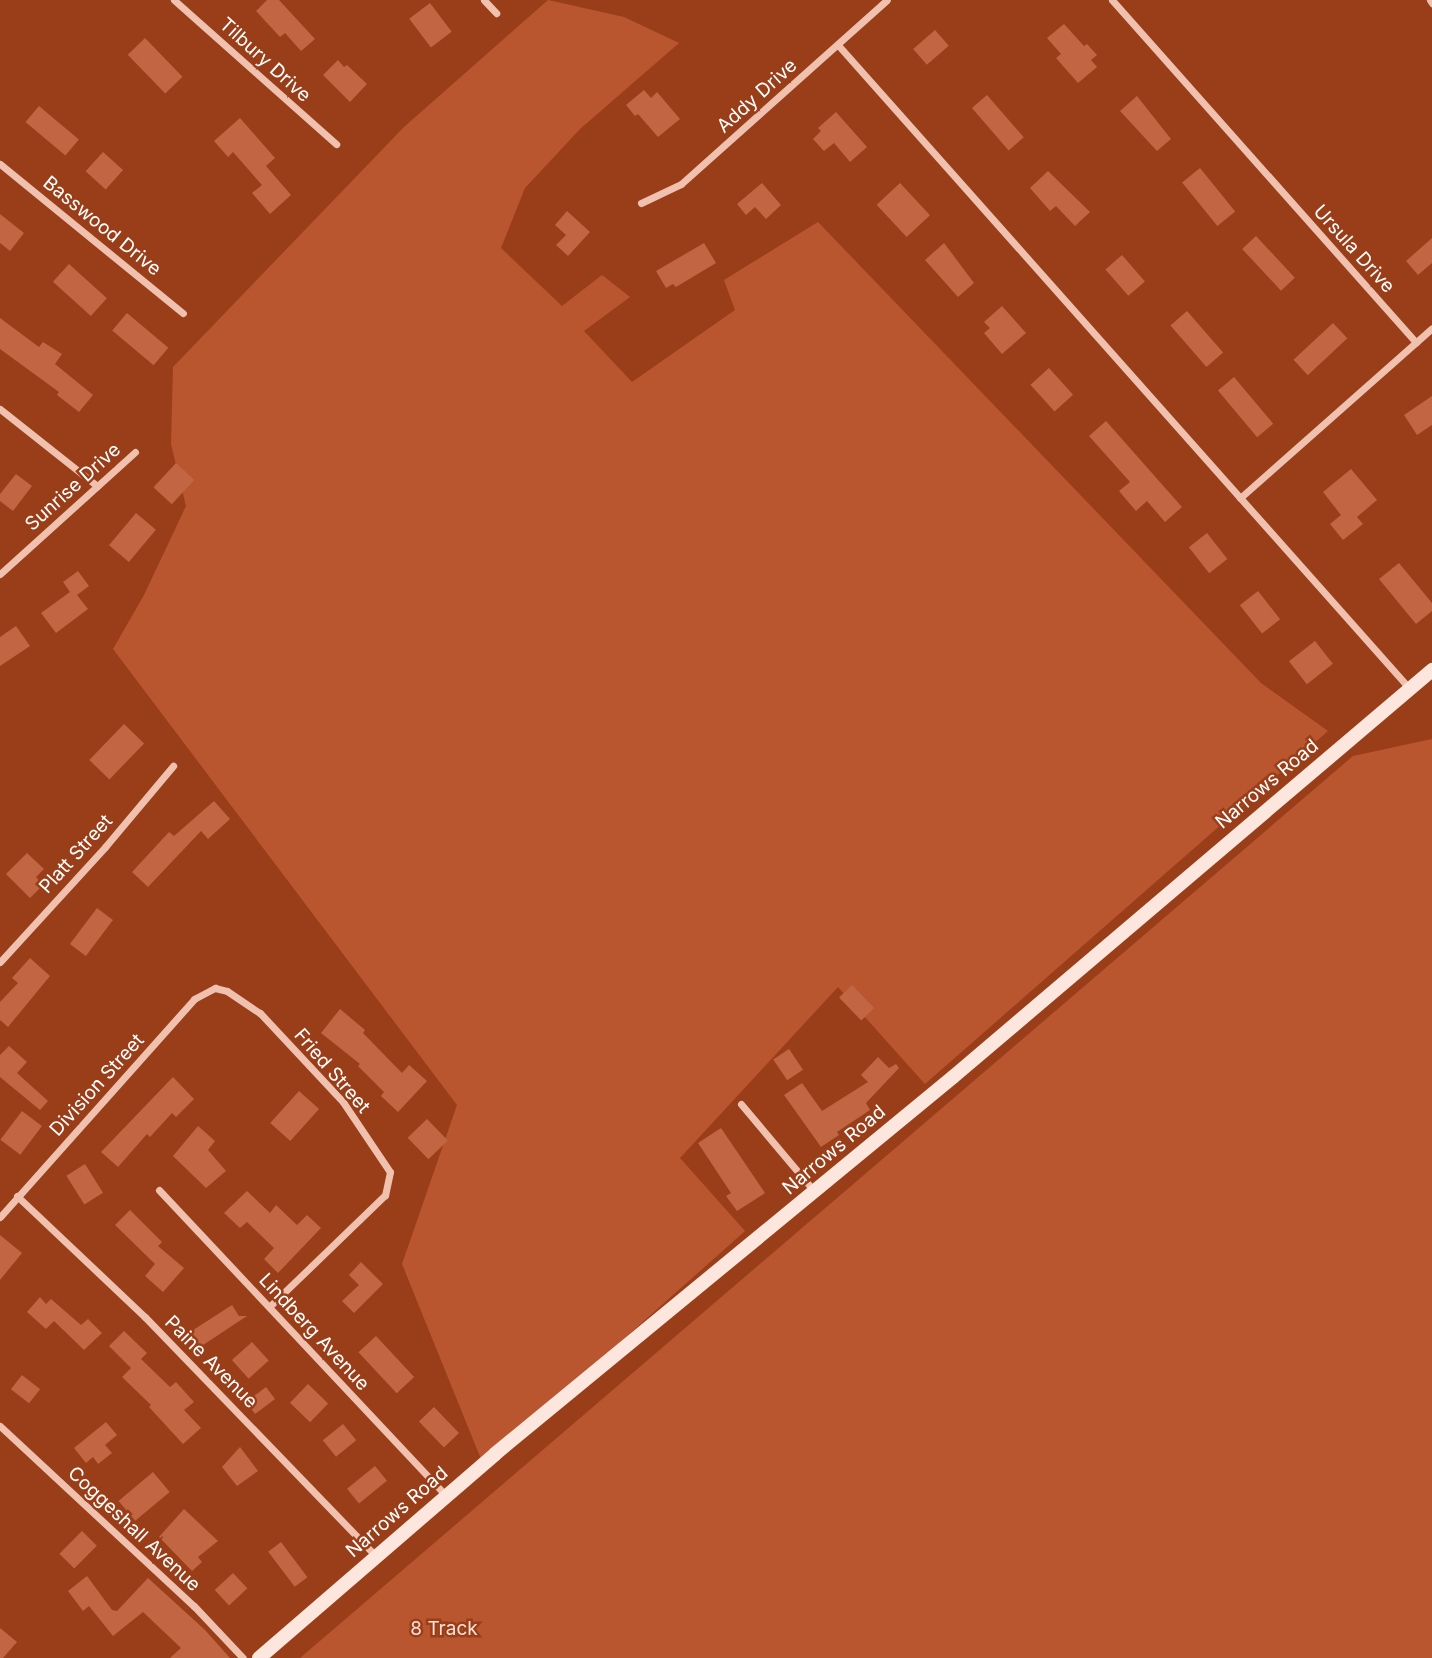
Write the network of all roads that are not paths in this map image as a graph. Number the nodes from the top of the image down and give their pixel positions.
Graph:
1 (174, 0) edge
2 (484, 0) edge
3 (887, 0) edge
4 (1112, 0) edge
5 (496, 13) dead end
6 (838, 45) junction
7 (336, 144) dead end
8 (0, 164) edge
9 (641, 203) dead end
10 (183, 313) dead end
11 (1432, 328) edge
12 (1416, 343) junction
13 (0, 409) edge
14 (135, 452) dead end
15 (97, 486) junction
16 (1240, 498) junction
17 (0, 574) edge
18 (1432, 670) edge
19 (1410, 689) junction
20 (173, 766) dead end
21 (0, 962) edge
22 (226, 992) joint
23 (741, 1104) dead end
24 (159, 1190) dead end
25 (814, 1192) junction
26 (18, 1196) junction
27 (0, 1217) edge
28 (269, 1307) junction
29 (0, 1426) edge
30 (447, 1496) junction
31 (376, 1556) junction
32 (243, 1658) edge
33 (259, 1658) edge

1 - 7 street, Tilbury Drive
2 - 5 street
3 - 6 street, Addy Drive
4 - 12 street, Ursula Drive
6 - 9 street, Addy Drive
6 - 16 street
8 - 10 street, Basswood Drive
11 - 12 street
12 - 16 street
13 - 15 street
14 - 15 street, Sunrise Drive
15 - 17 street, Sunrise Drive
16 - 19 street
18 - 19 street, Narrows Road
19 - 25 street, Narrows Road
20 - 21 street, Platt Street
22 - 26 street, Division Street
22 - 28 street, Fried Street
23 - 25 street
24 - 28 street, Lindberg Avenue
25 - 30 street, Narrows Road
26 - 27 street, Division Street
26 - 31 street, Paine Avenue
28 - 30 street, Lindberg Avenue
29 - 32 street, Coggeshall Avenue
30 - 31 street, Narrows Road
31 - 33 street, Narrows Road

